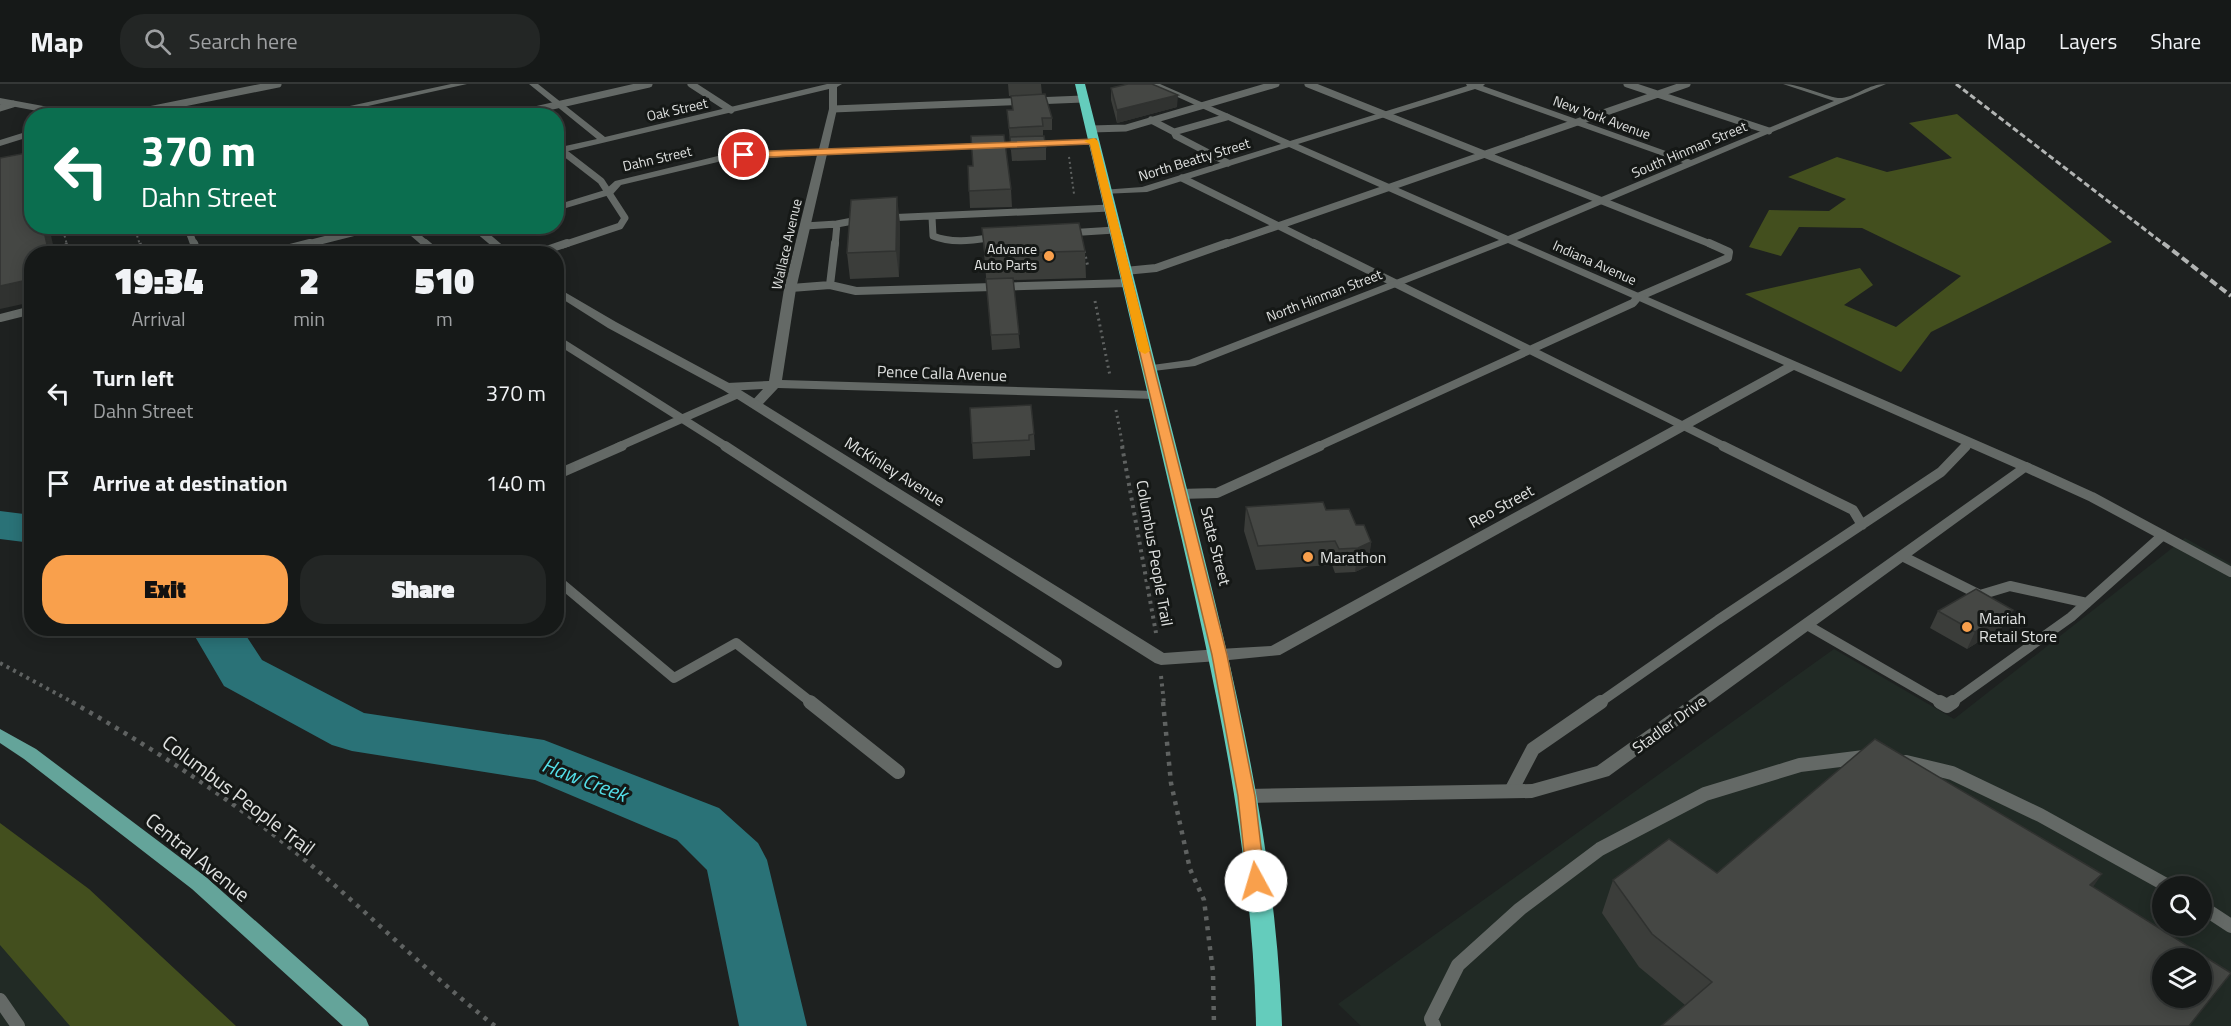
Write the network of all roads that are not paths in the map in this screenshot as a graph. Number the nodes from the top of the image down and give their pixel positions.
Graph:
1 (278, 84) edge
2 (463, 84) edge
3 (533, 84) edge
4 (649, 84) edge
5 (691, 84) edge
6 (835, 84) edge
7 (1153, 84) edge
8 (1276, 84) edge
9 (1308, 84) edge
10 (1627, 84) edge
11 (1687, 84) edge
12 (1787, 84) edge
13 (1882, 84) edge
14 (1476, 85) edge
15 (1082, 91) edge
16 (1659, 94) junction
17 (1842, 100) junction
18 (0, 101) edge
19 (13, 104) junction
20 (558, 104) junction
21 (1200, 105) junction
22 (0, 108) edge
23 (36, 108) edge
24 (159, 108) edge
25 (347, 108) edge
26 (541, 108) edge
27 (563, 108) edge
28 (564, 109) edge
29 (832, 109) junction
30 (731, 110) junction
31 (1385, 114) junction
32 (1227, 117) junction
33 (1151, 120) junction
34 (1578, 123) junction
35 (1769, 131) junction
36 (1174, 132) junction
37 (24, 135) edge
38 (1092, 135) junction
39 (604, 140) junction
40 (0, 143) edge
41 (1290, 144) junction
42 (564, 150) edge
43 (823, 152) junction
44 (1486, 154) junction
45 (564, 155) edge
46 (1228, 163) junction
47 (1691, 163) junction
48 (1182, 178) junction
49 (1390, 189) junction
50 (609, 192) junction
51 (1108, 200) junction
52 (1602, 200) junction
53 (564, 206) edge
54 (932, 218) junction
55 (867, 219) edge
56 (878, 219) edge
57 (837, 224) junction
58 (805, 225) junction
59 (1280, 226) junction
60 (1115, 230) junction
61 (347, 234) edge
62 (414, 234) edge
63 (483, 234) edge
64 (1058, 234) edge
65 (1002, 237) edge
66 (1507, 240) junction
67 (299, 246) edge
68 (429, 246) edge
69 (498, 246) edge
70 (559, 246) edge
71 (1126, 277) junction
72 (1397, 283) junction
73 (830, 285) junction
74 (791, 288) junction
75 (564, 295) edge
76 (1638, 297) junction
77 (24, 312) edge
78 (0, 318) edge
79 (564, 344) edge
80 (1528, 350) junction
81 (1793, 365) junction
82 (1149, 369) junction
83 (775, 384) junction
84 (733, 390) junction
85 (1155, 395) junction
86 (754, 404) junction
87 (682, 419) junction
88 (1683, 426) junction
89 (1969, 443) junction
90 (2026, 467) junction
91 (564, 471) edge
92 (1179, 494) junction
93 (1862, 525) junction
94 (2163, 535) junction
95 (1902, 556) junction
96 (2231, 572) edge
97 (564, 586) edge
98 (2087, 603) junction
99 (1807, 625) junction
100 (1219, 655) junction
101 (1057, 663) dead end
102 (0, 735) edge
103 (898, 772) dead end
104 (1510, 791) junction
105 (1247, 796) junction
106 (2152, 877) edge
107 (2212, 914) edge
108 (2231, 926) edge
109 (0, 1000) edge
110 (18, 1026) edge
111 (358, 1026) edge
112 (1269, 1026) edge
113 (1434, 1026) edge

1 - 24 lane
2 - 25 street
3 - 20 street
4 - 20 lane
5 - 30 lane
6 - 29 street, Wallace Avenue
6 - 30 street, Oak Street
7 - 21 street, Indiana Avenue
8 - 21 lane
9 - 31 lane
10 - 16 lane
11 - 16 lane
12 - 17 street
13 - 17 street, South Hinman Street
14 - 31 street, North Beatty Street
14 - 34 street, New York Avenue
15 - 29 lane
15 - 38 highway, State Street
16 - 34 lane
16 - 35 lane
17 - 35 street, South Hinman Street
18 - 19 street
19 - 22 lane
19 - 23 street
20 - 26 lane
20 - 27 street
21 - 32 street, Indiana Avenue
21 - 33 lane
28 - 39 street
29 - 43 street, Wallace Avenue
30 - 39 street, Oak Street
31 - 41 street, North Beatty Street
31 - 44 lane
32 - 36 lane
32 - 41 street, Indiana Avenue
33 - 36 lane
33 - 38 lane
34 - 44 lane
34 - 47 street, New York Avenue
35 - 47 street, South Hinman Street
36 - 46 lane
37 - 40 street
38 - 43 street, Dahn Street
38 - 51 highway, State Street
39 - 42 street, Oak Street
41 - 46 street, North Beatty Street
41 - 49 street, Indiana Avenue
43 - 50 street, Dahn Street
43 - 58 street, Wallace Avenue
44 - 49 lane
44 - 52 lane
45 - 50 lane
46 - 48 street, North Beatty Street
47 - 52 street, South Hinman Street
48 - 51 street, North Beatty Street
48 - 59 lane
49 - 59 lane
49 - 66 street, Indiana Avenue
50 - 53 street, Dahn Street
50 - 70 lane
51 - 54 lane
51 - 60 highway, State Street
52 - 66 street, South Hinman Street
52 - 76 lane
54 - 56 lane
54 - 65 lane
55 - 57 lane
57 - 58 lane
57 - 73 lane
58 - 74 street, Wallace Avenue
59 - 71 lane
59 - 72 lane
60 - 64 lane
60 - 71 highway, State Street
61 - 67 lane
62 - 68 lane
63 - 69 street
66 - 72 street, North Hinman Street
66 - 76 street, Indiana Avenue
71 - 73 lane
71 - 82 highway, State Street
72 - 80 lane
72 - 82 street, North Hinman Street
73 - 74 lane
74 - 83 street, Wallace Avenue
75 - 84 street, McKinley Avenue
76 - 80 lane
76 - 81 street, Indiana Avenue
77 - 78 lane
79 - 87 lane
80 - 88 lane
80 - 92 lane
81 - 88 street, Reo Street
81 - 89 street, Indiana Avenue
82 - 85 highway, State Street
83 - 84 street, Pence Calla Avenue
83 - 85 street, Pence Calla Avenue
83 - 86 street
84 - 86 street, McKinley Avenue
84 - 87 lane
85 - 92 highway, State Street
86 - 100 street, McKinley Avenue
87 - 91 lane
87 - 101 lane
88 - 93 lane
88 - 100 street, Reo Street
89 - 90 street, Indiana Avenue
89 - 93 lane
90 - 94 lane
90 - 95 street, Stadler Drive
92 - 100 highway, State Street
93 - 104 lane
94 - 96 lane
94 - 98 lane
95 - 98 lane
95 - 99 street, Stadler Drive
97 - 103 lane
98 - 99 lane
99 - 104 street, Stadler Drive
100 - 105 highway, State Street
102 - 111 main road, Central Avenue
104 - 105 street, Stadler Drive
105 - 112 highway, State Street
106 - 113 lane
107 - 108 lane
109 - 110 lane

